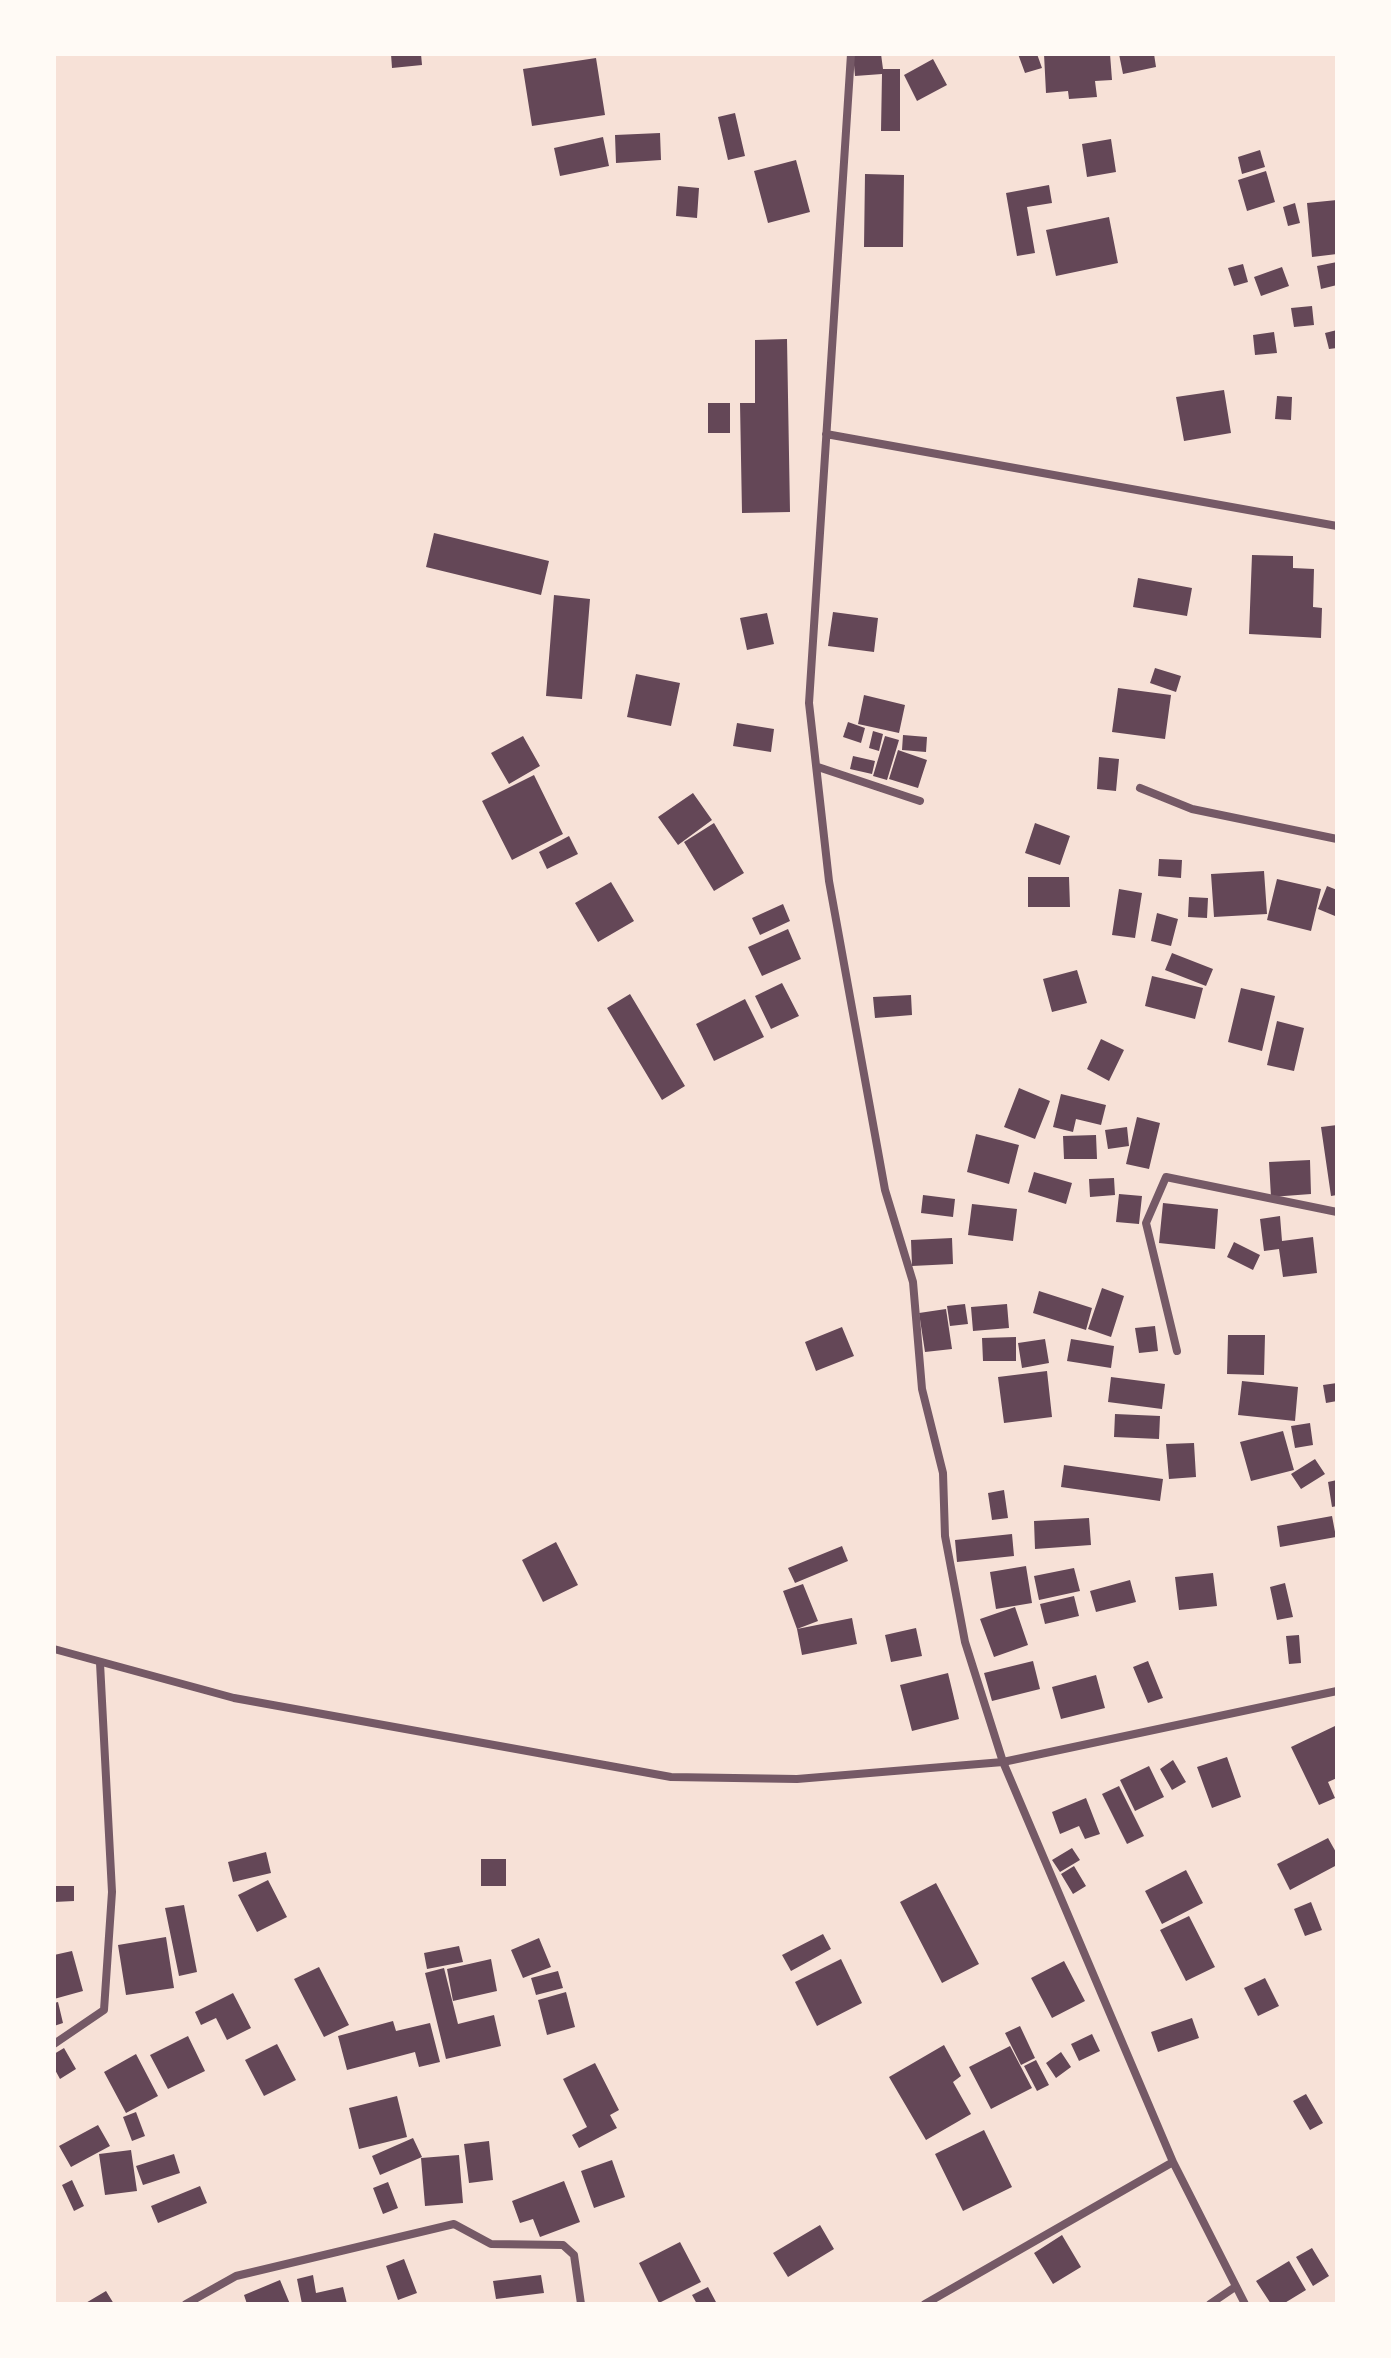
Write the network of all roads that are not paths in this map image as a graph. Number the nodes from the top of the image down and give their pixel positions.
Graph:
1 (851, 54) edge
2 (826, 434) junction
3 (1337, 526) edge
4 (818, 767) junction
5 (1140, 788) dead end
6 (920, 801) dead end
7 (1337, 839) edge
8 (1337, 1212) edge
9 (1177, 1351) dead end
10 (54, 1649) edge
11 (100, 1663) junction
12 (1337, 1691) edge
13 (1003, 1762) junction
14 (54, 2044) edge
15 (1173, 2162) junction
16 (1235, 2287) junction
17 (186, 2304) edge
18 (581, 2304) edge
19 (925, 2304) edge
20 (1210, 2304) edge
21 (1245, 2304) edge

1 - 2 street
2 - 3 street
2 - 4 street
4 - 6 street
4 - 13 street
5 - 7 street
8 - 9 street
10 - 11 street
11 - 13 street
11 - 14 street
12 - 13 street
13 - 15 street
15 - 16 street
15 - 19 street
16 - 20 street
16 - 21 street
17 - 18 street

